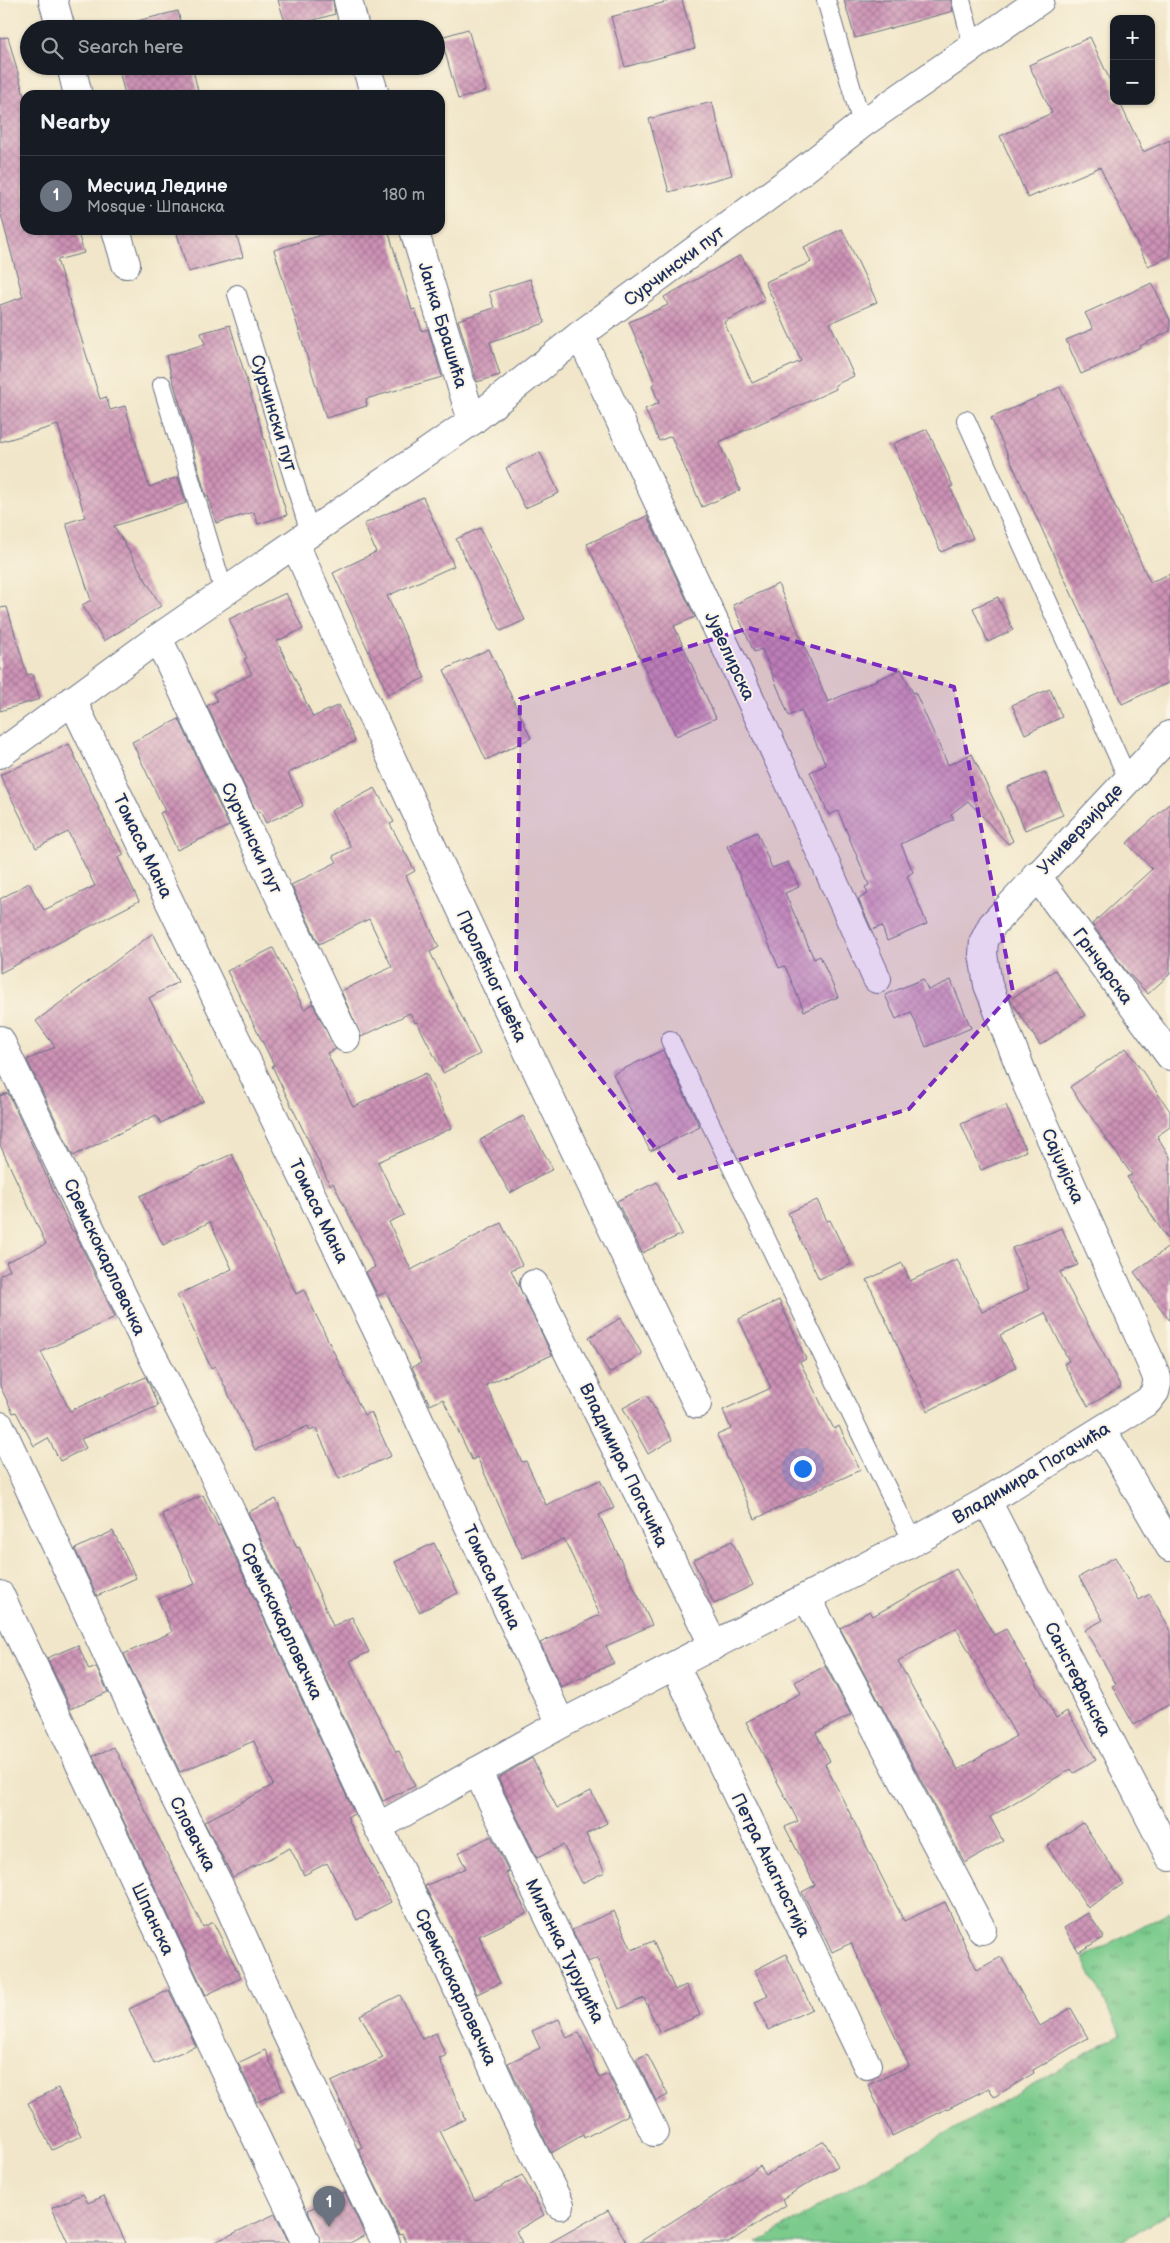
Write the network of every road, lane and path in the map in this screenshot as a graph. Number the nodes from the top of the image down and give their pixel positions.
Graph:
1 (53, 0) edge
2 (348, 0) edge
3 (826, 0) edge
4 (961, 0) edge
5 (1040, 0) edge
6 (59, 20) edge
7 (354, 20) edge
8 (973, 47) junction
9 (73, 75) edge
10 (369, 75) edge
11 (77, 90) edge
12 (373, 90) edge
13 (862, 124) junction
14 (117, 235) edge
15 (416, 235) edge
16 (126, 264) dead end
17 (237, 294) dead end
18 (580, 335) junction
19 (162, 386) dead end
20 (966, 420) dead end
21 (472, 421) junction
22 (303, 539) junction
23 (224, 592) junction
24 (158, 638) junction
25 (72, 700) junction
26 (1170, 735) edge
27 (0, 754) edge
28 (1128, 779) junction
29 (1036, 876) junction
30 (992, 926) joint
31 (877, 979) dead end
32 (346, 1038) dead end
33 (0, 1040) edge
34 (670, 1040) dead end
35 (1170, 1056) edge
36 (534, 1284) dead end
37 (1148, 1401) joint
38 (696, 1404) dead end
39 (0, 1426) edge
40 (1103, 1431) junction
41 (987, 1501) junction
42 (913, 1542) junction
43 (1170, 1547) edge
44 (0, 1595) edge
45 (807, 1598) junction
46 (714, 1646) junction
47 (675, 1666) junction
48 (561, 1724) junction
49 (477, 1771) junction
50 (378, 1827) junction
51 (1170, 1857) edge
52 (982, 1930) dead end
53 (866, 2065) dead end
54 (654, 2132) dead end
55 (560, 2205) dead end
56 (306, 2243) edge
57 (386, 2243) edge

1 - 6 street
2 - 7 street
3 - 13 lane
4 - 8 lane
5 - 8 street, Сурчински пут
8 - 13 street, Сурчински пут
9 - 11 street
10 - 12 street
13 - 18 street, Сурчински пут
14 - 16 street
15 - 21 street, Јанка Брашића
17 - 22 lane, Сурчински пут
18 - 21 street, Сурчински пут
18 - 31 street, Јувелирска
19 - 23 lane
20 - 28 lane
21 - 22 street, Сурчински пут
22 - 23 street, Сурчински пут
22 - 38 street, Пролећног цвећа
23 - 24 street, Сурчински пут
24 - 25 street, Сурчински пут
24 - 32 street, Сурчински пут
25 - 27 street, Сурчински пут
25 - 48 street, Томаса Мана
26 - 28 street, Универзијаде
28 - 29 street, Универзијаде
29 - 30 street, Универзијаде
29 - 35 street, Грнчарска
30 - 37 street, Сајџијска
33 - 50 street, Сремскокарловачка
34 - 42 lane
36 - 46 street, Владимира Погачића
37 - 40 street, Владимира Погачића
39 - 57 street, Словачка
40 - 41 street, Владимира Погачића
40 - 43 street
41 - 42 street, Владимира Погачића
41 - 51 street, Санстефанска
42 - 45 street, Владимира Погачића
44 - 56 street, Шпанска
45 - 46 street, Владимира Погачића
45 - 52 street
46 - 47 street, Владимира Погачића
47 - 48 street, Владимира Погачића
47 - 53 street, Петра Анагностија
48 - 49 street, Владимира Погачића
49 - 50 street, Владимира Погачића
49 - 54 street, Миленка Турудића
50 - 55 street, Сремскокарловачка

